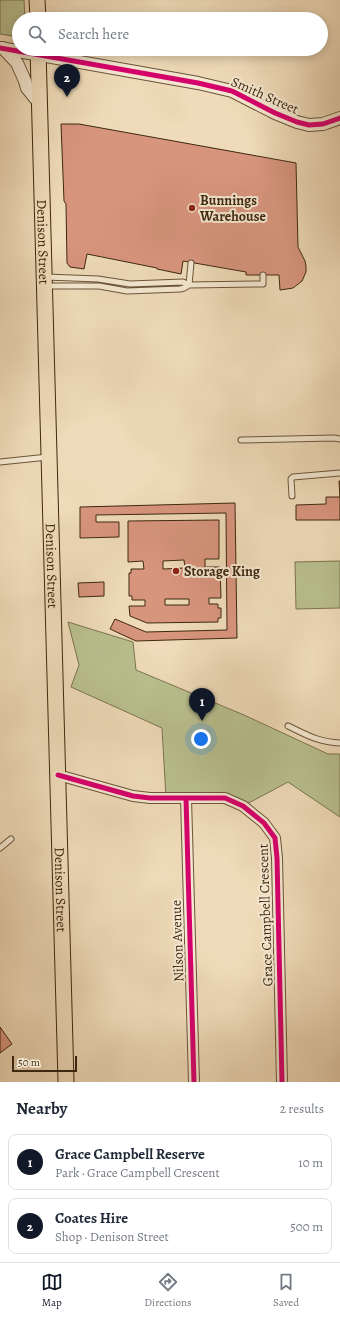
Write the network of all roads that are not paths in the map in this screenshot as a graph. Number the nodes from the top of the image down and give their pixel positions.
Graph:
1 (37, 0) edge
2 (38, 12) edge
3 (1, 48) edge
4 (12, 49) edge
5 (38, 56) edge
6 (59, 56) edge
7 (40, 104) junction
8 (340, 118) edge
9 (191, 263) dead end
10 (263, 275) dead end
11 (45, 281) junction
12 (189, 285) junction
13 (340, 439) edge
14 (241, 440) dead end
15 (49, 456) junction
16 (0, 462) edge
17 (340, 473) edge
18 (292, 496) dead end
19 (288, 726) dead end
20 (340, 743) edge
21 (58, 775) junction
22 (186, 798) junction
23 (11, 840) dead end
24 (0, 848) edge
25 (66, 1082) edge
26 (194, 1082) edge
27 (282, 1082) edge

1 - 2 main road
3 - 4 street, Smith Street
3 - 7 street
5 - 7 main road, Denison Street
6 - 8 street, Smith Street
7 - 11 main road, Denison Street
9 - 12 lane
10 - 12 lane
11 - 12 lane
11 - 12 lane
11 - 15 main road, Denison Street
13 - 14 lane
15 - 16 lane
15 - 21 main road, Denison Street
17 - 18 lane
19 - 20 lane
21 - 22 street, Grace Campbell Crescent
21 - 25 main road, Denison Street
22 - 26 street, Nilson Avenue
22 - 27 street, Grace Campbell Crescent
23 - 24 lane

